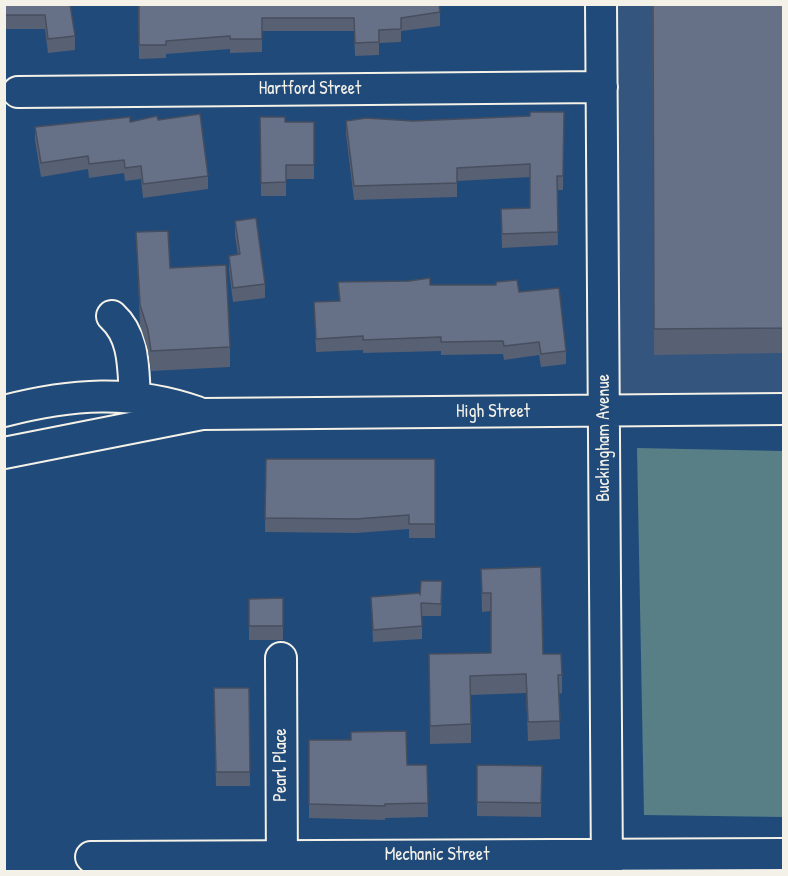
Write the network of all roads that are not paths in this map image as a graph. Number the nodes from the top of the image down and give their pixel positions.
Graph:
1 (602, 4) edge
2 (602, 87) junction
3 (18, 92) dead end
4 (112, 316) dead end
5 (135, 397) junction
6 (783, 409) edge
7 (4, 411) edge
8 (604, 411) junction
9 (202, 414) junction
10 (4, 453) edge
11 (280, 658) dead end
12 (783, 854) edge
13 (91, 857) dead end
14 (606, 863) edge
15 (282, 864) edge

1 - 2 street, Buckingham Avenue
2 - 3 street, Hartford Street
2 - 8 street, Buckingham Avenue
4 - 5 street
5 - 7 street, High Street
5 - 9 street, High Street
6 - 8 street, High Street
8 - 9 street, High Street
8 - 14 street, Buckingham Avenue
9 - 10 street, High Street
11 - 15 street, Pearl Place
12 - 14 street, Mechanic Street
13 - 15 street, Mechanic Street
14 - 15 street, Mechanic Street

